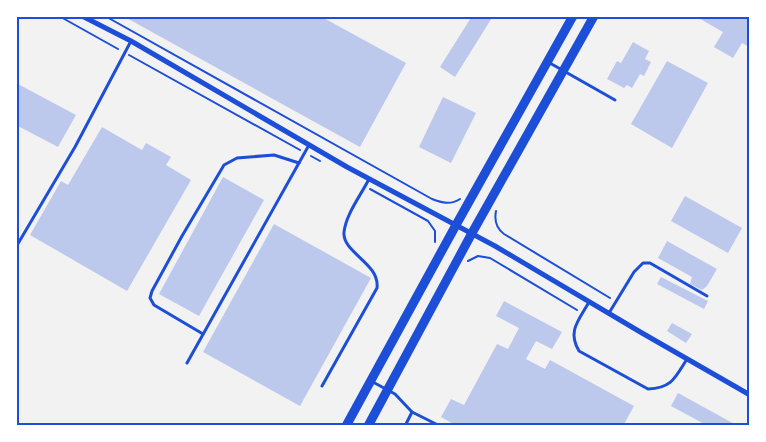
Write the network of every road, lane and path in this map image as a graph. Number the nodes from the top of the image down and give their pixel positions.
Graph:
1 (59, 16) edge
2 (82, 16) edge
3 (105, 16) edge
4 (573, 16) edge
5 (594, 16) edge
6 (130, 41) junction
7 (125, 52) junction
8 (548, 62) junction
9 (564, 70) junction
10 (615, 100) dead end
11 (309, 146) junction
12 (305, 152) junction
13 (322, 162) dead end
14 (299, 163) junction
15 (369, 179) junction
16 (365, 186) junction
17 (452, 203) dead end
18 (456, 225) junction
19 (497, 227) dead end
20 (435, 231) dead end
21 (472, 234) junction
22 (16, 247) edge
23 (480, 256) dead end
24 (707, 296) dead end
25 (616, 301) junction
26 (589, 302) junction
27 (582, 314) junction
28 (609, 314) junction
29 (203, 334) junction
30 (687, 358) junction
31 (187, 362) dead end
32 (371, 381) junction
33 (322, 386) dead end
34 (388, 390) junction
35 (750, 395) edge
36 (412, 412) junction
37 (346, 426) edge
38 (368, 426) edge
39 (405, 426) edge
40 (440, 426) edge

1 - 7 path
2 - 6 street
3 - 17 path
4 - 8 main road
5 - 9 main road
6 - 7 lane
6 - 11 street
7 - 12 path
7 - 22 lane
8 - 9 lane
8 - 18 main road
9 - 10 lane
9 - 21 main road
11 - 12 lane
11 - 15 street
12 - 13 path
12 - 14 lane
14 - 29 lane
14 - 29 lane
15 - 16 lane
15 - 18 street
16 - 20 path
16 - 33 lane
18 - 21 street
18 - 32 main road
19 - 25 path
21 - 26 street
21 - 34 main road
23 - 27 path
24 - 25 lane
25 - 28 lane
26 - 27 lane
26 - 28 street
27 - 30 lane
28 - 30 street
29 - 31 lane
30 - 35 street
32 - 34 lane
32 - 37 main road
34 - 36 lane
34 - 38 main road
36 - 39 lane
36 - 40 lane

